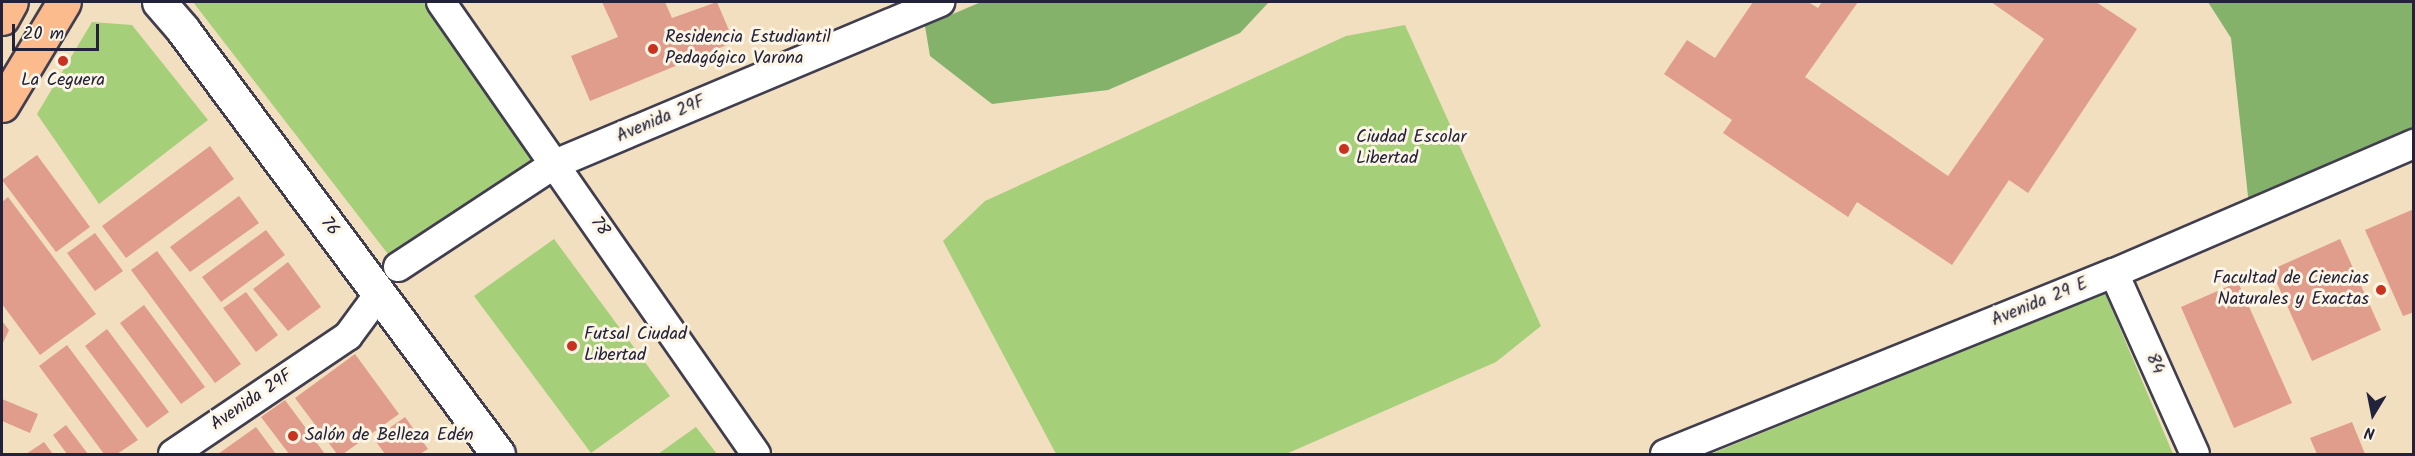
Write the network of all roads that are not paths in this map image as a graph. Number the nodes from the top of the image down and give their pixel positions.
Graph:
1 (11, 2) edge
2 (64, 2) edge
3 (159, 2) edge
4 (441, 2) edge
5 (940, 2) edge
6 (2, 18) edge
7 (2, 105) edge
8 (2414, 144) edge
9 (555, 164) junction
10 (398, 267) dead end
11 (2114, 273) junction
12 (379, 294) junction
13 (173, 454) edge
14 (498, 454) edge
15 (756, 454) edge
16 (1665, 454) edge
17 (2194, 454) edge

1 - 6 main road
2 - 7 main road
3 - 12 street, 76
4 - 9 street, 78
5 - 9 street, Avenida 29F
8 - 11 street, Avenida 29 E
9 - 10 street, Avenida 29F
9 - 15 street, 78
11 - 16 street, Avenida 29 E
11 - 17 street, 84
12 - 13 street, Avenida 29F
12 - 14 street, 76

